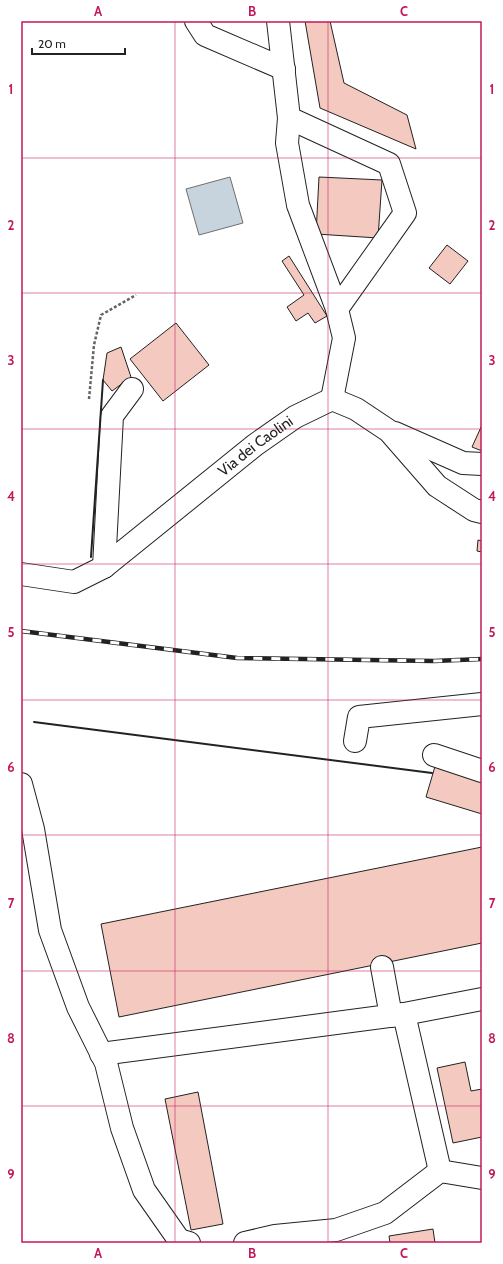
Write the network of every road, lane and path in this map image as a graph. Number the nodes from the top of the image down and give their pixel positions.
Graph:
1 (196, 21) edge
2 (278, 21) edge
3 (284, 69) junction
4 (289, 118) junction
5 (337, 309) junction
6 (132, 390) dead end
7 (332, 399) junction
8 (389, 431) junction
9 (482, 464) edge
10 (482, 512) edge
11 (104, 567) junction
12 (21, 574) edge
13 (482, 704) edge
14 (355, 741) dead end
15 (434, 755) dead end
16 (482, 771) edge
17 (21, 784) edge
18 (382, 966) dead end
19 (482, 999) edge
20 (397, 1015) junction
21 (101, 1054) junction
22 (440, 1171) junction
23 (482, 1178) edge
24 (190, 1243) edge
25 (245, 1243) edge

1 - 3 street
2 - 3 street
3 - 4 street
4 - 5 street
4 - 5 street
5 - 7 street
6 - 11 street
7 - 8 street
7 - 11 street, Via dei Caolini
8 - 9 street
8 - 10 street
11 - 12 street, Via dei Caolini
13 - 14 street
15 - 16 street
17 - 21 street
18 - 20 street
19 - 20 street
20 - 21 street
20 - 22 street
21 - 24 street
22 - 23 street
22 - 25 street

